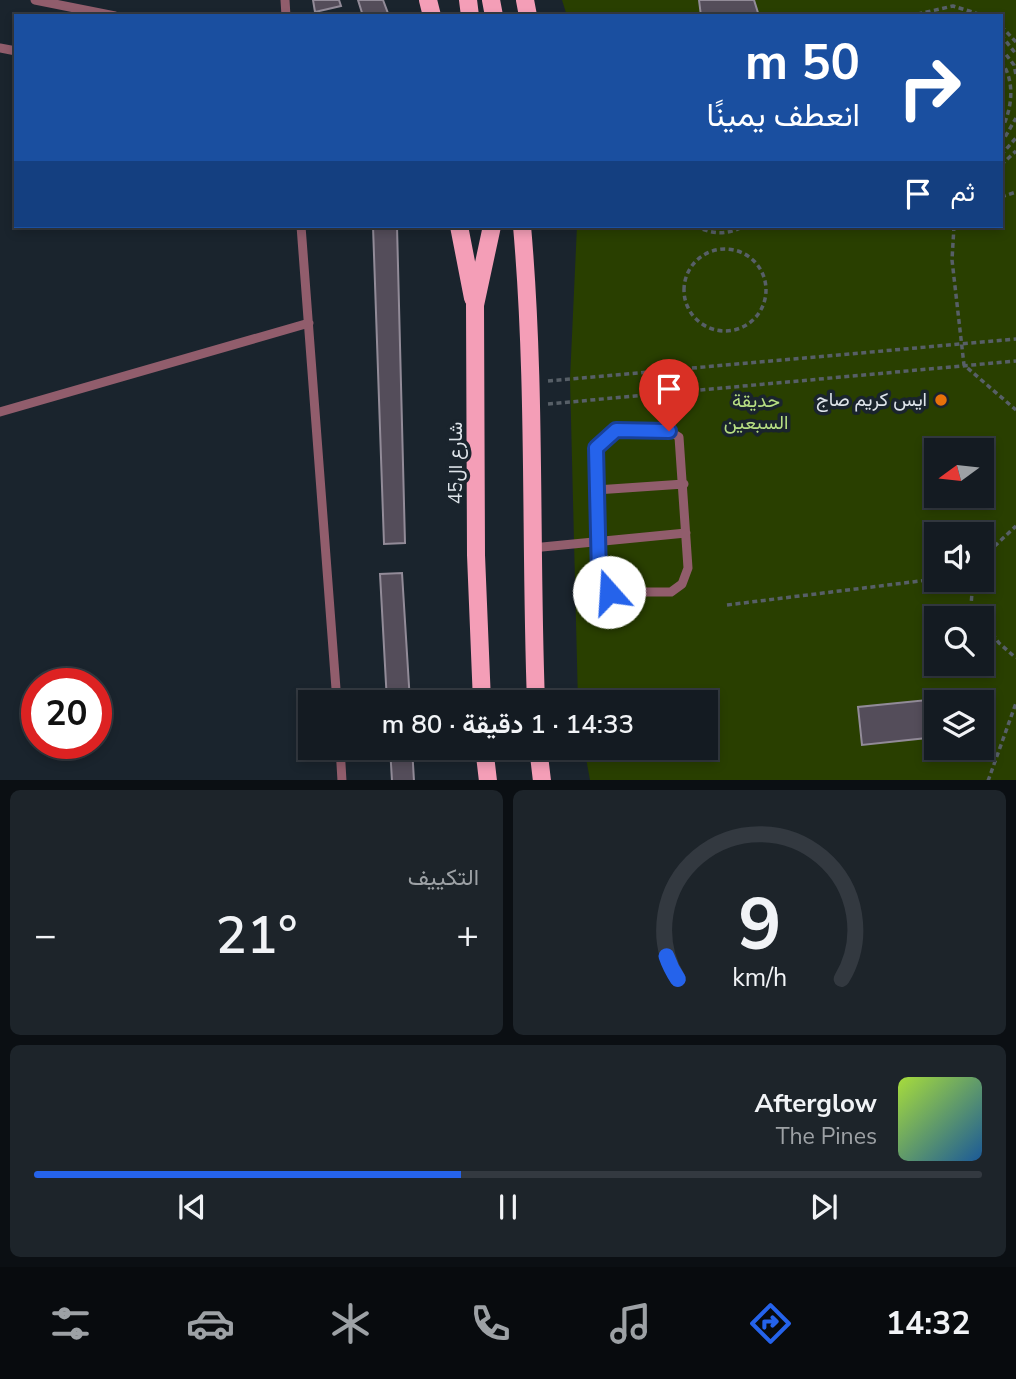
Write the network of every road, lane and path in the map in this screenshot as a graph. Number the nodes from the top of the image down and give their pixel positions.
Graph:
1 (35, 0) edge
2 (105, 14) edge
3 (918, 14) edge
4 (979, 14) edge
5 (1003, 28) edge
6 (1003, 37) edge
7 (1016, 42) edge
8 (1003, 51) edge
9 (1016, 54) edge
10 (1003, 64) edge
11 (1016, 75) edge
12 (1016, 118) edge
13 (1003, 127) edge
14 (1016, 138) edge
15 (1003, 141) edge
16 (1016, 151) edge
17 (1003, 153) edge
18 (1003, 163) edge
19 (301, 228) edge
20 (459, 228) edge
21 (492, 228) edge
22 (522, 228) edge
23 (535, 228) edge
24 (701, 228) edge
25 (742, 228) edge
26 (954, 228) edge
27 (525, 264) junction
28 (475, 305) junction
29 (309, 323) junction
30 (713, 331) joint
31 (1016, 339) edge
32 (961, 342) junction
33 (1016, 361) edge
34 (964, 365) junction
35 (531, 382) junction
36 (533, 405) junction
37 (1016, 410) edge
38 (0, 412) edge
39 (684, 484) junction
40 (596, 490) junction
41 (1016, 526) edge
42 (686, 533) junction
43 (598, 543) junction
44 (994, 547) edge
45 (530, 549) junction
46 (924, 580) edge
47 (727, 605) dead end
48 (994, 636) edge
49 (1016, 658) edge
50 (336, 690) edge
51 (482, 690) edge
52 (536, 690) edge
53 (1016, 703) edge
54 (341, 760) edge
55 (486, 760) edge
56 (540, 760) edge
57 (342, 780) edge
58 (488, 780) edge
59 (542, 780) edge
60 (988, 780) edge

1 - 2 lane
3 - 4 path
5 - 7 path
6 - 9 path
8 - 11 path
10 - 13 path
12 - 15 path
14 - 17 path
16 - 18 path
19 - 29 lane
20 - 28 main road
21 - 28 main road, شارع ال45
22 - 27 main road
23 - 27 main road
24 - 25 path
26 - 32 path
27 - 35 main road
28 - 51 main road, شارع ال45
29 - 38 lane
29 - 50 lane
30 - 30 path
31 - 32 path
32 - 34 path
32 - 35 path
33 - 34 path
34 - 36 path
34 - 37 path
35 - 36 main road
36 - 45 main road
39 - 40 lane
39 - 40 lane
39 - 42 lane
40 - 43 lane
41 - 44 path
42 - 43 lane
42 - 43 lane
43 - 45 lane
45 - 52 main road
46 - 47 path
48 - 49 path
53 - 60 path
54 - 57 lane
55 - 58 main road
56 - 59 main road

